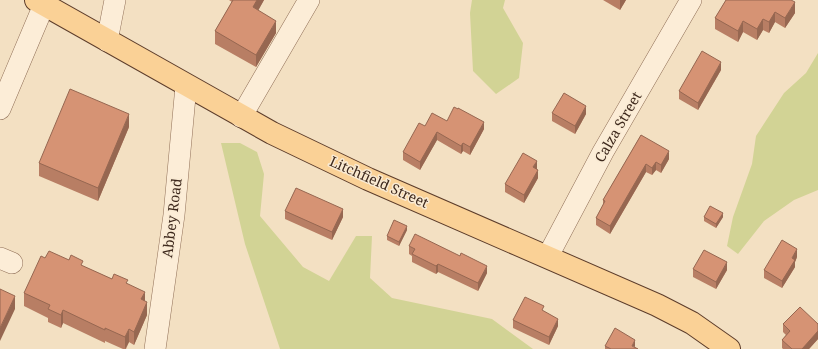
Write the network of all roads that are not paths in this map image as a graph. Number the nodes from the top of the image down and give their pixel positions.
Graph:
1 (115, 0) edge
2 (309, 0) edge
3 (691, 0) edge
4 (42, 2) edge
5 (107, 41) junction
6 (186, 86) junction
7 (0, 110) edge
8 (241, 117) junction
9 (548, 256) junction
10 (155, 349) edge
11 (729, 349) edge

1 - 5 street
2 - 8 street
3 - 9 street, Calza Street
4 - 5 main road, Litchfield Street
4 - 7 street
5 - 6 main road, Litchfield Street
6 - 8 main road, Litchfield Street
6 - 10 street, Abbey Road
8 - 9 main road, Litchfield Street
9 - 11 main road, Litchfield Street

